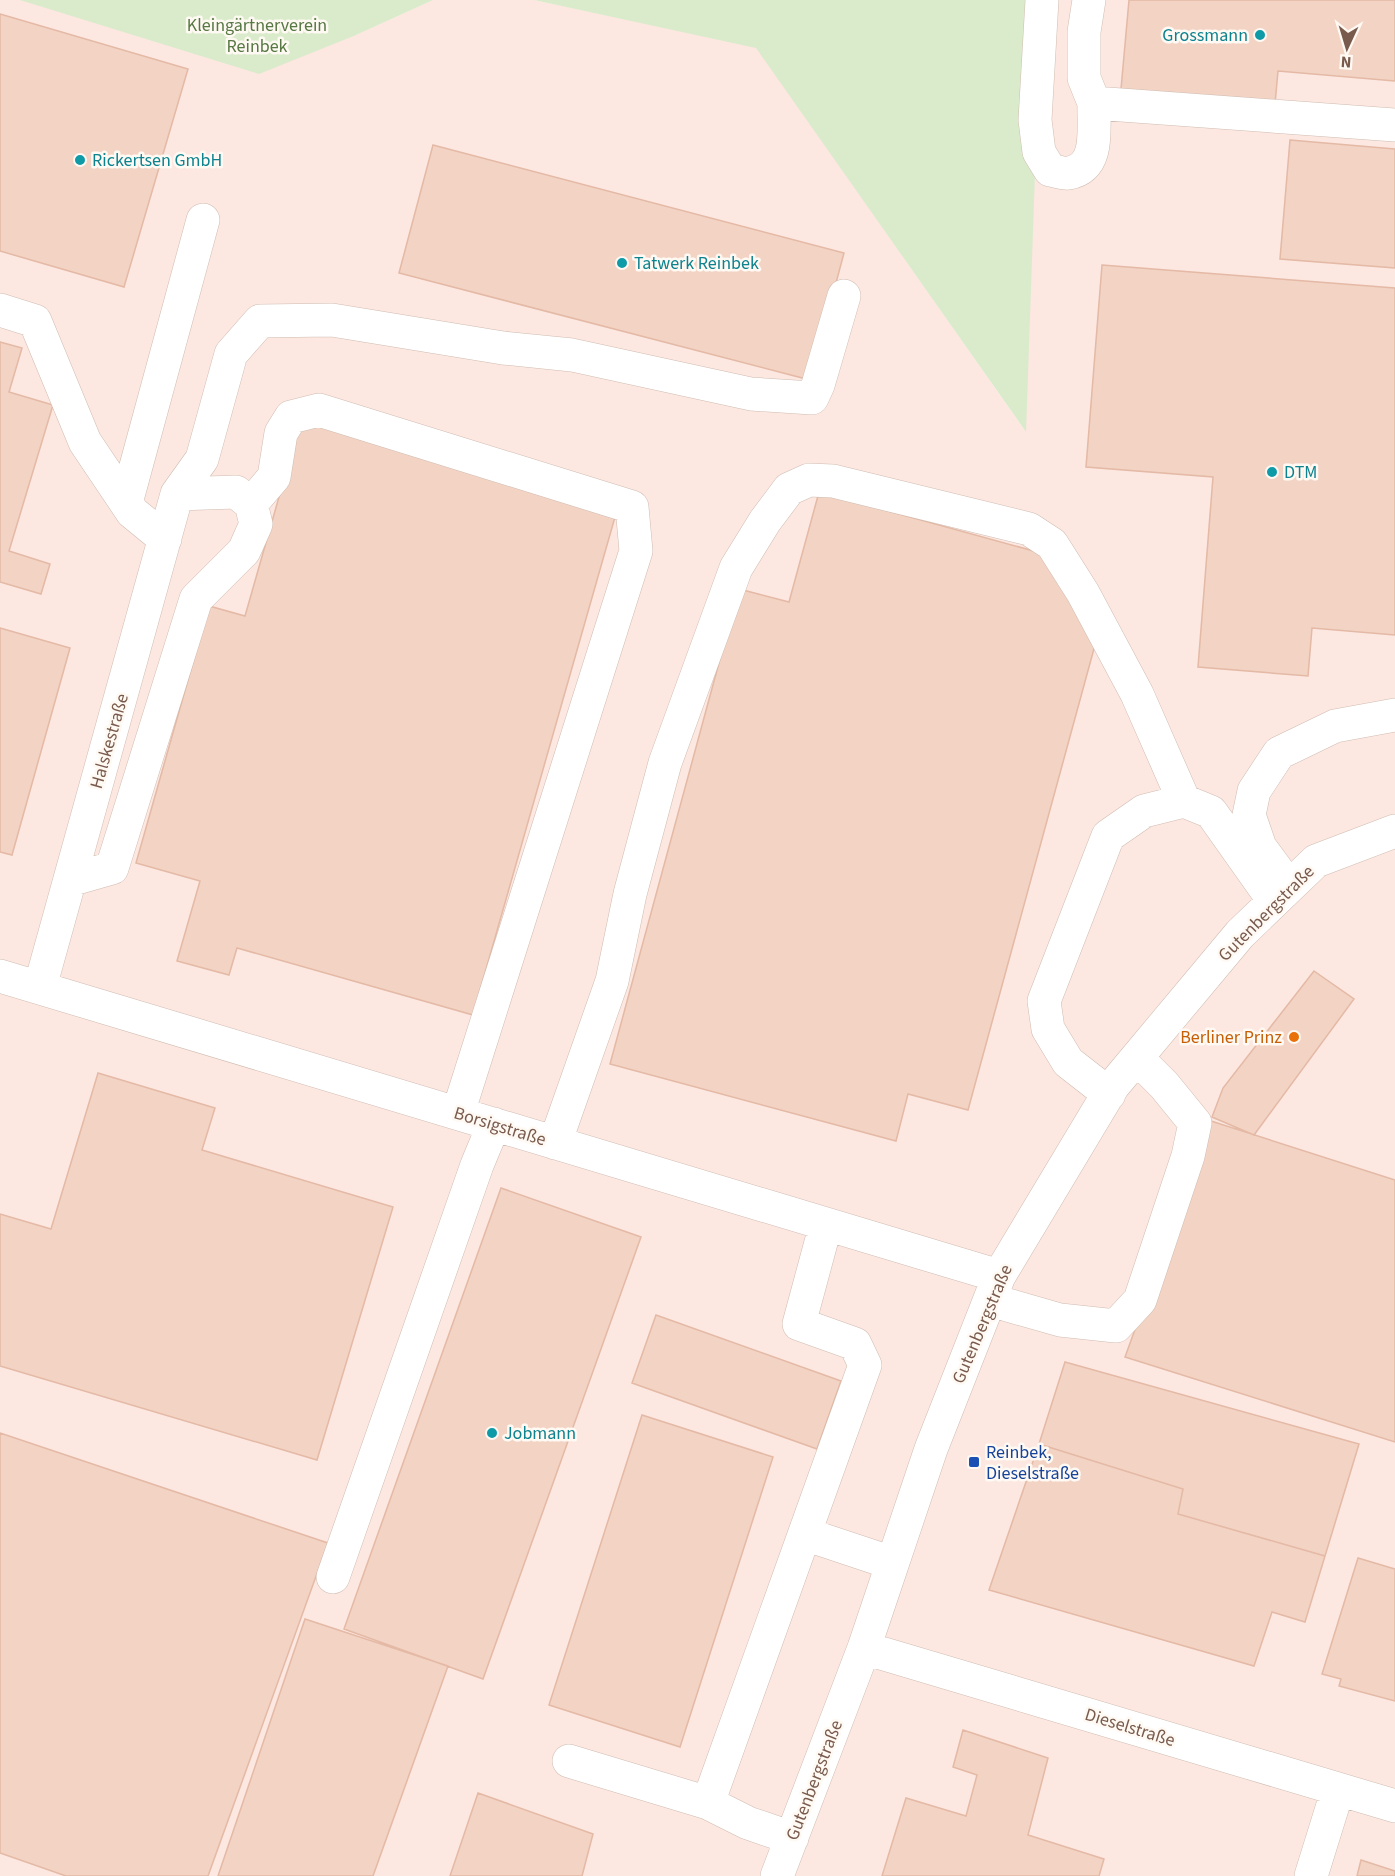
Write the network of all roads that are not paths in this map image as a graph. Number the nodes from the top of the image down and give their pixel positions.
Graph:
1 (1042, 0) edge
2 (1089, 0) edge
3 (1094, 103) junction
4 (1395, 125) edge
5 (203, 220) dead end
6 (844, 296) dead end
7 (0, 310) edge
8 (177, 494) junction
9 (126, 503) junction
10 (251, 504) junction
11 (165, 539) junction
12 (1395, 715) edge
13 (1184, 801) junction
14 (1395, 831) edge
15 (70, 880) junction
16 (1282, 894) junction
17 (0, 976) edge
18 (40, 987) junction
19 (1137, 1058) junction
20 (1109, 1094) junction
21 (458, 1113) junction
22 (494, 1124) junction
23 (555, 1143) junction
24 (826, 1224) junction
25 (994, 1288) junction
26 (805, 1534) junction
27 (892, 1563) junction
28 (333, 1577) dead end
29 (864, 1648) junction
30 (569, 1761) dead end
31 (1338, 1789) junction
32 (708, 1803) junction
33 (1395, 1806) edge
34 (792, 1838) junction
35 (777, 1876) edge
36 (1311, 1876) edge

1 - 3 street
2 - 3 street
3 - 4 street
5 - 9 street
6 - 8 street
7 - 9 street
8 - 10 street
8 - 11 street, Halskestraße
9 - 11 street
10 - 15 street
10 - 21 street
11 - 15 street, Halskestraße
12 - 16 street
13 - 16 street
13 - 20 street
13 - 23 street
14 - 16 street, Gutenbergstraße
15 - 18 street, Halskestraße
16 - 19 street, Gutenbergstraße
17 - 18 street, Borsigstraße
18 - 21 street, Borsigstraße
19 - 20 street, Gutenbergstraße
19 - 25 street, Borsigstraße
20 - 25 street, Gutenbergstraße
21 - 22 street, Borsigstraße
22 - 23 street, Borsigstraße
22 - 28 street
23 - 24 street, Borsigstraße
24 - 25 street, Borsigstraße
24 - 26 street
25 - 27 street, Gutenbergstraße
26 - 27 street
26 - 32 street
27 - 29 street, Gutenbergstraße
29 - 31 street, Dieselstraße
29 - 34 street, Gutenbergstraße
30 - 32 street
31 - 33 street, Dieselstraße
31 - 36 street
32 - 34 street
34 - 35 street, Gutenbergstraße

